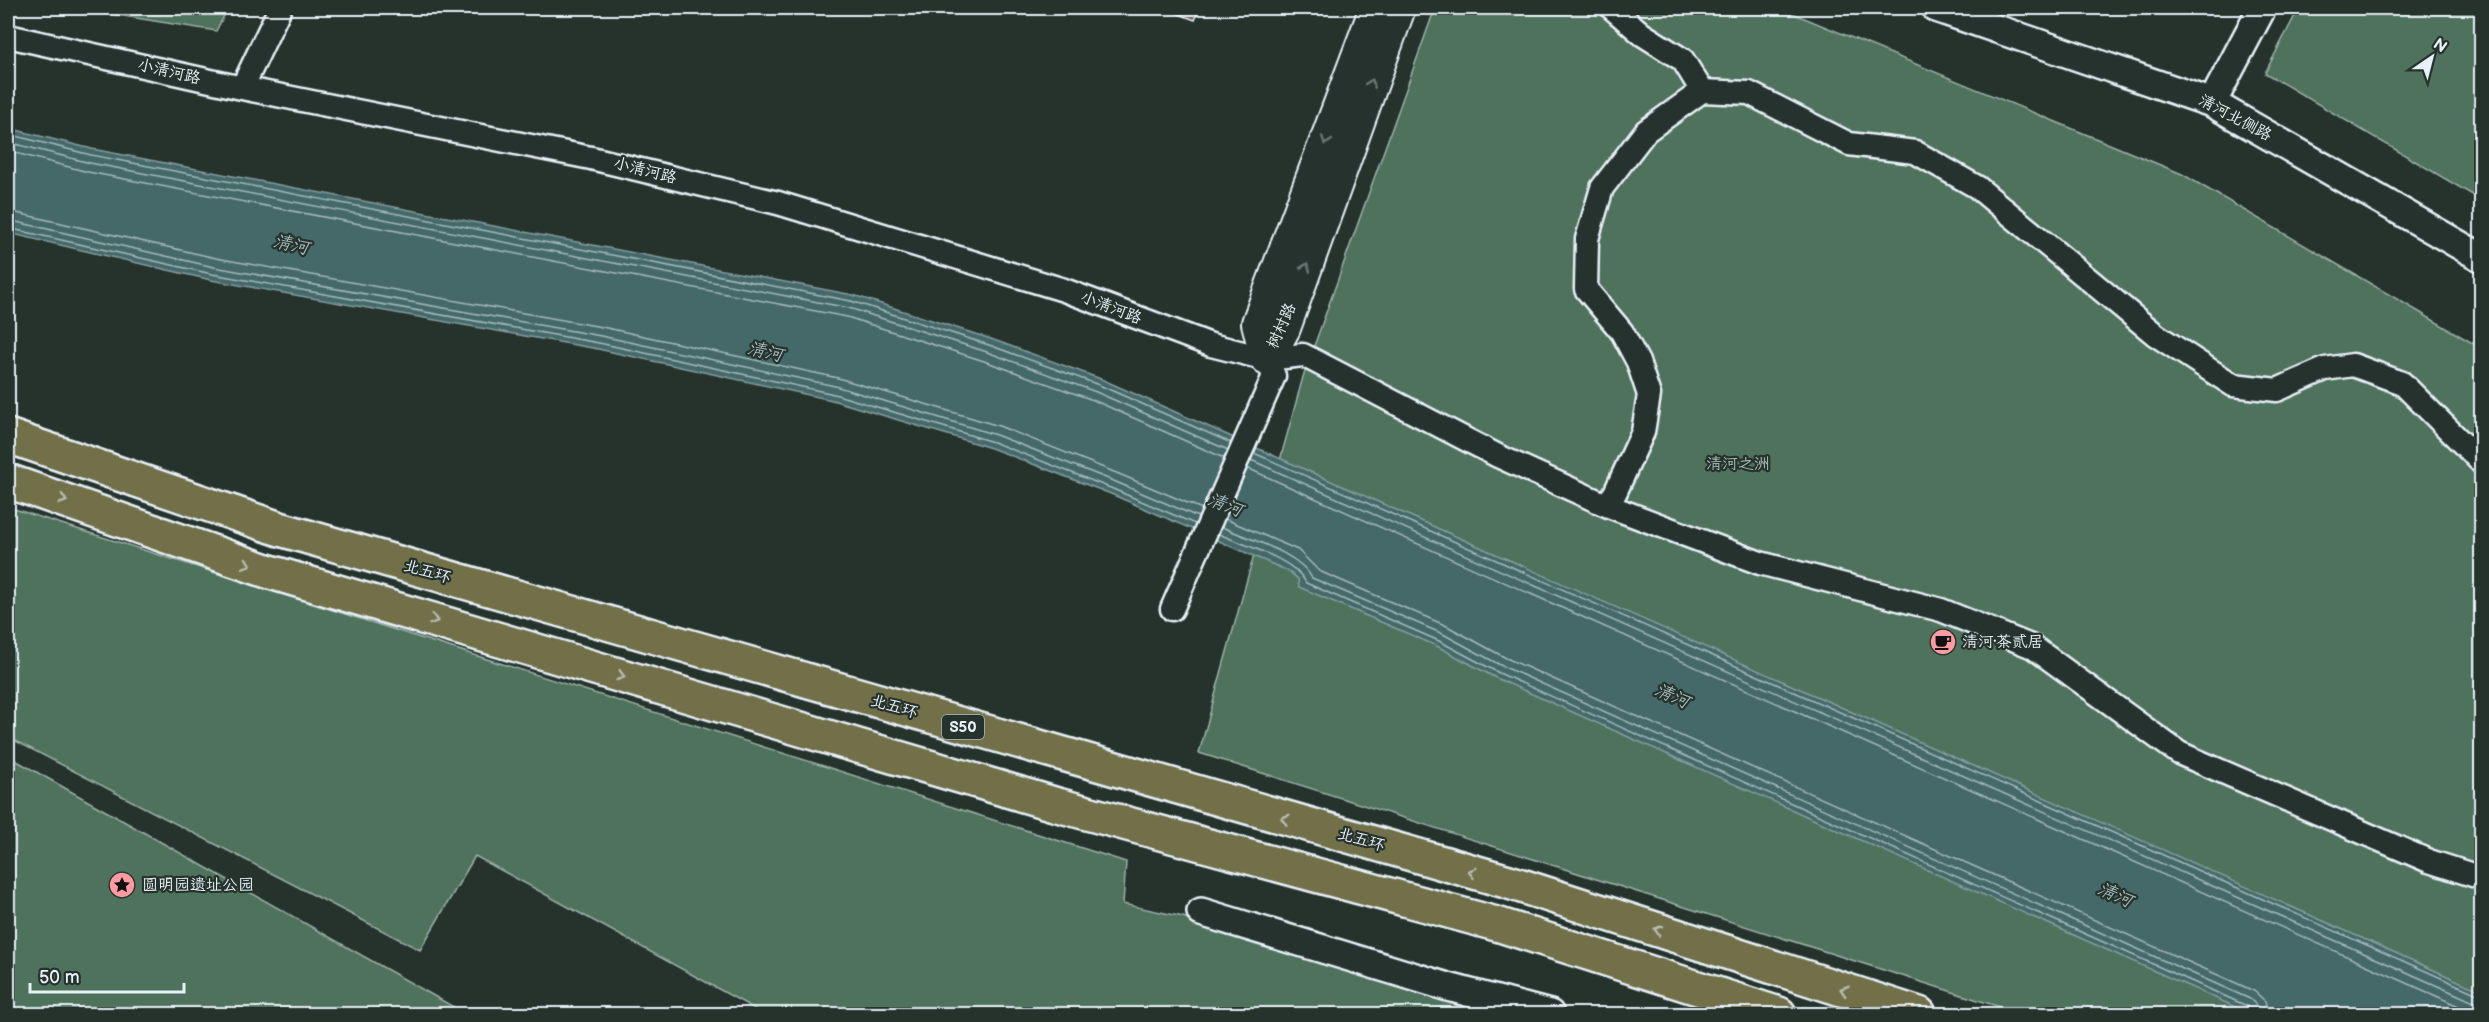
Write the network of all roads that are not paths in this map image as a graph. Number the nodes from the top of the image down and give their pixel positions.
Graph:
1 (280, 8) edge
2 (1376, 8) edge
3 (1399, 8) edge
4 (1612, 8) edge
5 (1936, 8) edge
6 (2262, 8) edge
7 (8, 36) edge
8 (242, 88) junction
9 (1702, 91) junction
10 (2212, 103) junction
11 (2481, 258) edge
12 (1267, 359) junction
13 (8, 436) edge
14 (2481, 463) edge
15 (8, 481) edge
16 (1606, 505) junction
17 (1172, 609) dead end
18 (2481, 878) edge
19 (1201, 912) dead end
20 (1550, 1014) edge
21 (1779, 1014) edge
22 (1919, 1014) edge

1 - 8 street
2 -> 12 main road, 树村路
12 -> 3 main road, 树村路
4 - 9 street
5 - 10 street, 清河北侧路
6 - 10 street
7 - 8 street, 小清河路
8 - 12 street, 小清河路
9 - 14 street
9 - 16 street
10 - 11 street, 清河北侧路
12 - 16 street
12 - 17 street
22 -> 13 highway, 北五环 / S50
15 -> 21 highway
16 - 18 street
19 - 20 street

